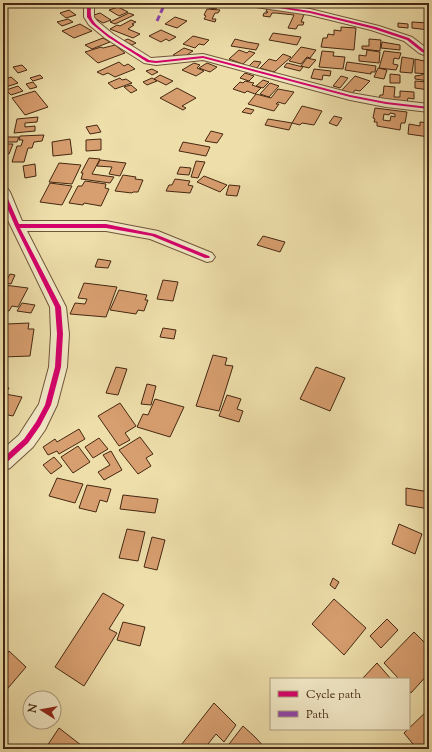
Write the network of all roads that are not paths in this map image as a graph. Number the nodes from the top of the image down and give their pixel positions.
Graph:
1 (89, 3) edge
2 (249, 3) edge
3 (429, 54) edge
4 (429, 108) edge
5 (3, 192) edge
6 (17, 226) junction
7 (207, 257) dead end
8 (3, 462) edge

1 - 4 street
2 - 3 street
5 - 6 street
6 - 7 street
6 - 8 street

